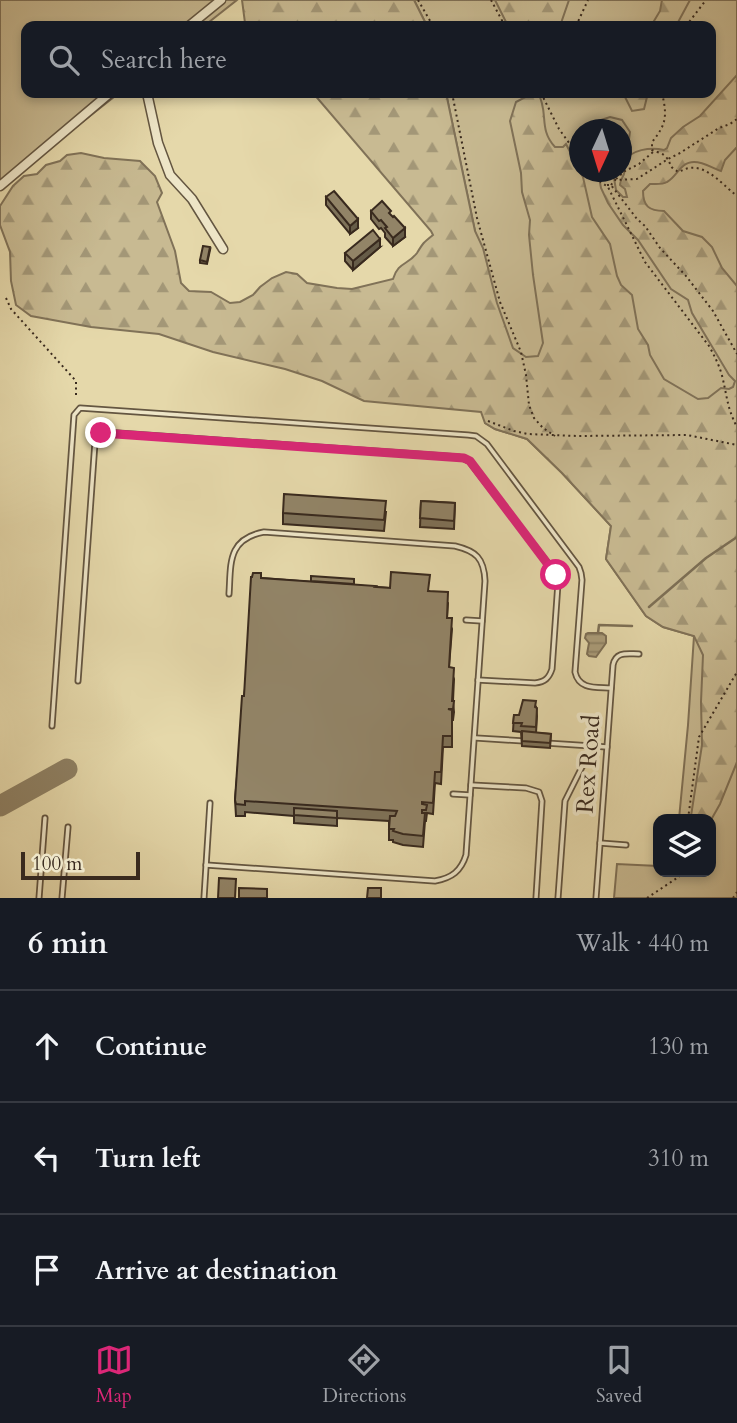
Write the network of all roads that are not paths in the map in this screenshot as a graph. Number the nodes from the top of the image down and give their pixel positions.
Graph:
1 (221, 0) edge
2 (195, 21) edge
3 (104, 98) edge
4 (148, 98) edge
5 (0, 186) edge
6 (223, 249) dead end
7 (229, 594) dead end
8 (466, 620) dead end
9 (482, 621) junction
10 (639, 654) dead end
11 (478, 680) junction
12 (78, 681) dead end
13 (611, 688) junction
14 (52, 726) dead end
15 (475, 738) junction
16 (531, 742) edge
17 (541, 743) edge
18 (597, 746) junction
19 (607, 747) junction
20 (471, 785) junction
21 (453, 794) dead end
22 (470, 795) junction
23 (210, 803) dead end
24 (45, 818) dead end
25 (68, 827) dead end
26 (600, 844) junction
27 (626, 845) dead end
28 (206, 865) junction
29 (39, 898) edge
30 (62, 898) edge
31 (204, 898) edge
32 (536, 898) edge
33 (558, 898) edge
34 (596, 898) edge

1 - 2 street
3 - 5 street
4 - 6 street
7 - 9 lane
8 - 9 lane
9 - 11 lane
10 - 13 lane, Rex Road
11 - 12 lane
11 - 15 lane
13 - 14 lane
13 - 19 lane, Rex Road
15 - 16 lane
15 - 20 lane
17 - 18 lane
18 - 19 lane
18 - 33 lane
19 - 26 lane, Rex Road
20 - 22 lane
20 - 32 lane
21 - 22 lane
22 - 28 lane
23 - 28 lane
24 - 29 lane
25 - 30 lane
26 - 27 lane
26 - 34 lane, Rex Road
28 - 31 lane

